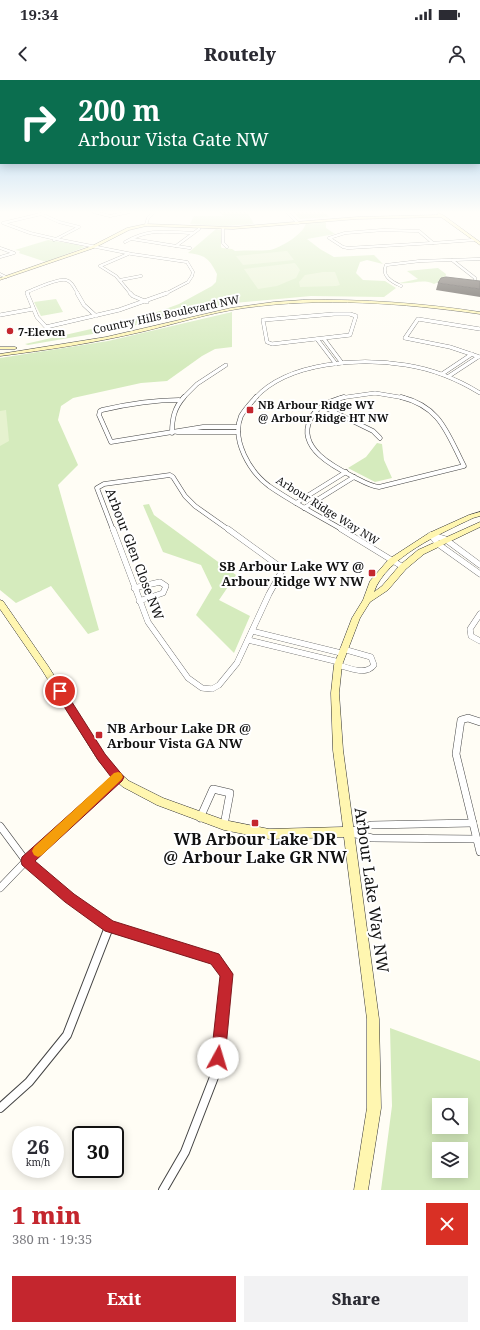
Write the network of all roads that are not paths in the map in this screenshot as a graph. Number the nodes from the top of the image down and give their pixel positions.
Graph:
1 (44, 264) edge
2 (105, 264) edge
3 (188, 264) edge
4 (396, 264) edge
5 (457, 264) edge
6 (0, 274) edge
7 (140, 276) dead end
8 (6, 277) junction
9 (0, 279) edge
10 (120, 280) junction
11 (475, 282) edge
12 (401, 286) dead end
13 (147, 302) junction
14 (33, 308) junction
15 (480, 310) edge
16 (0, 313) edge
17 (480, 313) edge
18 (96, 316) junction
19 (480, 329) edge
20 (324, 338) junction
21 (317, 339) junction
22 (0, 349) edge
23 (472, 354) junction
24 (0, 355) edge
25 (479, 357) edge
26 (342, 363) junction
27 (336, 364) junction
28 (226, 365) dead end
29 (442, 374) junction
30 (449, 376) junction
31 (480, 393) edge
32 (179, 400) junction
33 (322, 406) junction
34 (238, 429) junction
35 (175, 432) junction
36 (380, 438) dead end
37 (346, 472) junction
38 (354, 477) junction
39 (296, 503) junction
40 (304, 508) junction
41 (480, 514) edge
42 (480, 524) edge
43 (431, 534) junction
44 (445, 540) junction
45 (438, 544) junction
46 (392, 561) junction
47 (480, 565) edge
48 (403, 567) junction
49 (480, 574) edge
50 (134, 588) junction
51 (367, 600) junction
52 (139, 601) junction
53 (0, 603) edge
54 (480, 614) edge
55 (252, 631) junction
56 (248, 640) junction
57 (480, 641) edge
58 (340, 657) junction
59 (480, 722) edge
60 (118, 777) junction
61 (200, 818) junction
62 (473, 823) junction
63 (224, 825) junction
64 (0, 826) edge
65 (348, 832) junction
66 (476, 839) junction
67 (480, 852) edge
68 (26, 861) junction
69 (0, 888) edge
70 (109, 927) junction
71 (0, 1108) edge
72 (163, 1190) edge
73 (361, 1190) edge

1 - 8 street
2 - 10 street
3 - 13 street
4 - 12 street
5 - 11 street
6 - 8 street
7 - 10 street
8 - 9 street
10 - 13 street
13 - 18 street
14 - 16 street
14 - 18 street
14 - 18 street
15 - 22 street, Country Hills Boulevard NW
17 - 24 street, Country Hills Boulevard NW
19 - 23 street
20 - 21 street
20 - 21 street
20 - 26 street
21 - 27 street
23 - 25 street
23 - 29 street
25 - 30 street
26 - 27 street
26 - 29 street
27 - 34 street
28 - 32 street
29 - 30 street
30 - 31 street
32 - 35 street
32 - 35 street
33 - 36 street
33 - 37 street
33 - 38 street
34 - 35 street
34 - 39 street, Arbour Ridge Way NW
37 - 38 street
37 - 39 street
38 - 40 street
39 - 40 street, Arbour Ridge Way NW
40 - 46 street, Arbour Ridge Way NW
41 - 43 street, Arbour Lake Way NW
42 - 44 street, Arbour Lake Way NW
43 - 44 street
43 - 45 street
43 - 46 street, Arbour Lake Way NW
44 - 45 street, Arbour Lake Way NW
44 - 47 street
45 - 48 street, Arbour Lake Way NW
45 - 49 street
46 - 48 street, Arbour Ridge Way NW
46 - 51 street, Arbour Lake Way NW
48 - 51 street, Arbour Lake Way NW
50 - 52 street, Arbour Glen Close NW
50 - 52 street
50 - 55 street, Arbour Glen Close NW
51 - 58 street, Arbour Lake Way NW
52 - 56 street, Arbour Glen Close NW
53 - 60 street
54 - 57 street
55 - 56 street, Arbour Glen Close NW
55 - 58 street
56 - 58 street
58 - 58 street
58 - 65 street, Arbour Lake Way NW
59 - 62 street
60 - 61 street
60 - 68 street
61 - 63 street
61 - 63 street
62 - 65 street
62 - 66 street
63 - 65 street
64 - 68 street
65 - 66 street
65 - 73 street, Arbour Lake Way NW
66 - 67 street
68 - 69 street
68 - 70 street
70 - 71 street
70 - 72 street

